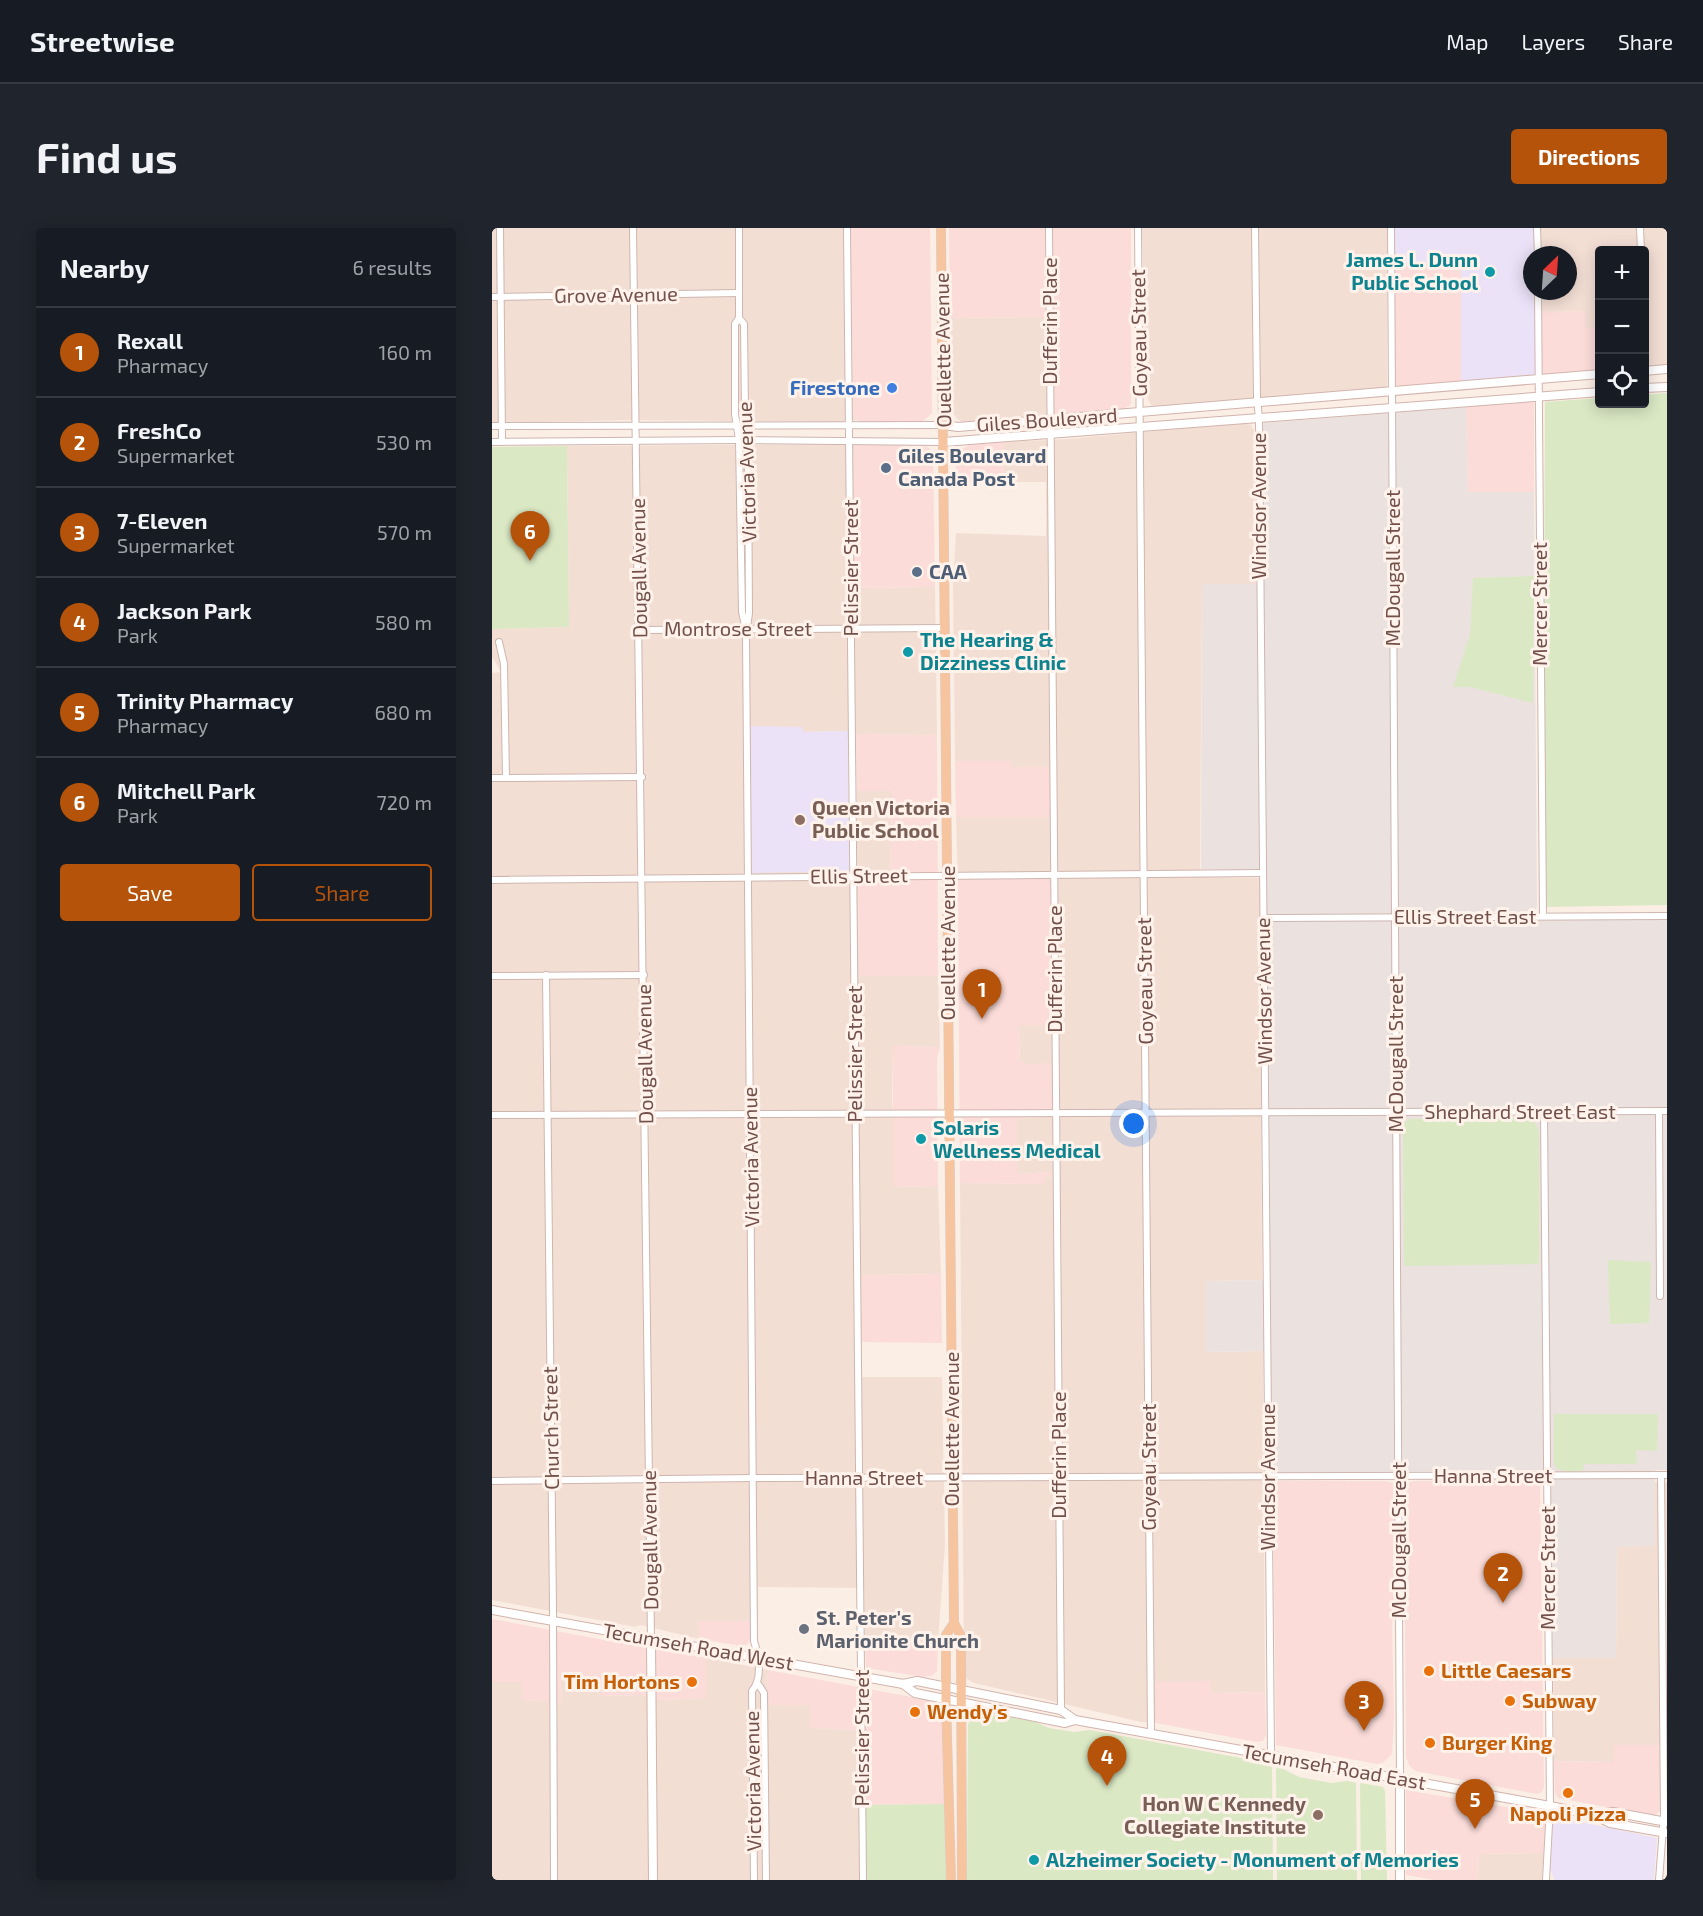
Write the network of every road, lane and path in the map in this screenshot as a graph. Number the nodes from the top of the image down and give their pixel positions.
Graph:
1 (500, 228) edge
2 (633, 228) edge
3 (739, 228) edge
4 (847, 228) edge
5 (941, 228) edge
6 (1049, 228) edge
7 (1138, 228) edge
8 (1255, 228) edge
9 (1391, 228) edge
10 (1538, 228) edge
11 (1640, 228) edge
12 (1538, 246) edge
13 (1641, 246) edge
14 (739, 293) junction
15 (634, 295) junction
16 (500, 296) junction
17 (492, 297) edge
18 (1538, 300) edge
19 (739, 318) junction
20 (1667, 369) edge
21 (1649, 371) edge
22 (1595, 374) edge
23 (1539, 379) junction
24 (1667, 387) edge
25 (1649, 388) edge
26 (1392, 392) junction
27 (1595, 392) edge
28 (1539, 397) junction
29 (1257, 403) junction
30 (1392, 408) junction
31 (1140, 412) junction
32 (1051, 419) junction
33 (1259, 419) junction
34 (636, 425) junction
35 (737, 425) junction
36 (746, 425) junction
37 (849, 425) junction
38 (944, 425) junction
39 (492, 426) edge
40 (502, 426) junction
41 (1140, 427) junction
42 (1051, 435) junction
43 (739, 440) junction
44 (748, 440) junction
45 (849, 440) junction
46 (638, 441) junction
47 (492, 442) edge
48 (502, 442) junction
49 (944, 442) junction
50 (746, 628) junction
51 (852, 628) junction
52 (945, 628) junction
53 (640, 630) junction
54 (499, 642) dead end
55 (642, 777) junction
56 (492, 778) edge
57 (506, 778) junction
58 (1262, 873) junction
59 (1054, 874) junction
60 (1144, 874) junction
61 (947, 875) junction
62 (854, 876) junction
63 (748, 877) junction
64 (643, 878) junction
65 (492, 880) edge
66 (1543, 916) junction
67 (1667, 916) edge
68 (1395, 917) junction
69 (1263, 918) junction
70 (546, 975) junction
71 (644, 975) junction
72 (492, 976) edge
73 (1659, 1111) junction
74 (1667, 1111) edge
75 (1396, 1112) junction
76 (1544, 1112) junction
77 (1056, 1113) junction
78 (1146, 1113) junction
79 (1264, 1113) junction
80 (646, 1114) junction
81 (751, 1114) junction
82 (856, 1114) junction
83 (949, 1114) junction
84 (492, 1115) edge
85 (547, 1115) junction
86 (1660, 1296) dead end
87 (1664, 1475) edge
88 (1399, 1476) junction
89 (1547, 1476) junction
90 (1150, 1477) junction
91 (1268, 1477) junction
92 (753, 1478) junction
93 (860, 1478) junction
94 (952, 1478) junction
95 (1059, 1478) junction
96 (650, 1480) junction
97 (492, 1481) edge
98 (552, 1481) junction
99 (492, 1610) edge
100 (553, 1622) junction
101 (954, 1623) junction
102 (651, 1640) junction
103 (759, 1658) junction
104 (861, 1676) junction
105 (758, 1684) junction
106 (903, 1684) junction
107 (946, 1686) junction
108 (961, 1689) junction
109 (946, 1699) junction
110 (960, 1702) junction
111 (1061, 1710) junction
112 (1075, 1720) junction
113 (1151, 1734) junction
114 (1271, 1755) junction
115 (1400, 1779) junction
116 (1550, 1806) junction
117 (1594, 1815) junction
118 (1665, 1822) edge
119 (1665, 1833) edge
120 (554, 1880) edge
121 (653, 1880) edge
122 (754, 1880) edge
123 (766, 1880) edge
124 (863, 1880) edge
125 (951, 1880) edge
126 (962, 1880) edge
127 (1400, 1880) edge
128 (1546, 1880) edge
129 (1659, 1880) edge

1 - 16 street
2 - 15 street, Dougall Avenue
3 - 14 street, Victoria Avenue
4 - 37 street, Pelissier Street
5 - 38 main road, Ouellette Avenue
6 - 32 street, Dufferin Place
7 - 31 street, Goyeau Street
8 - 29 street, Windsor Avenue
9 - 26 street, McDougall Street
10 - 12 street
11 - 13 street
14 - 15 street, Grove Avenue
14 - 19 street, Victoria Avenue
15 - 16 street, Grove Avenue
15 - 34 street, Dougall Avenue
16 - 17 street, Grove Avenue
16 - 40 street
18 - 23 street, Mercer Street
19 - 35 street, Victoria Avenue
19 - 36 street, Victoria Avenue
20 - 21 street
22 - 23 street, Giles Boulevard
23 - 26 street, Giles Boulevard
23 - 28 street, Mercer Street
24 - 25 street
26 - 29 street, Giles Boulevard
26 - 30 street, McDougall Street
27 - 28 street, Giles Boulevard
28 - 30 street, Giles Boulevard
28 - 66 street, Mercer Street
29 - 31 street, Giles Boulevard
29 - 33 street, Windsor Avenue
30 - 33 street, Giles Boulevard
30 - 68 street, McDougall Street
31 - 32 street, Giles Boulevard
31 - 41 street, Goyeau Street
32 - 38 street, Giles Boulevard
32 - 42 street, Dufferin Place
33 - 41 street, Giles Boulevard
33 - 58 street, Windsor Avenue
34 - 35 street, Giles Boulevard
34 - 40 street, Giles Boulevard
34 - 46 street, Dougall Avenue
35 - 36 street, Giles Boulevard
35 - 43 street, Victoria Avenue
36 - 37 street, Giles Boulevard
36 - 44 street, Victoria Avenue
37 - 38 street, Giles Boulevard
37 - 45 street, Pelissier Street
38 - 49 main road, Ouellette Avenue
39 - 40 street, Giles Boulevard
40 - 48 street
41 - 42 street, Giles Boulevard
41 - 60 street, Goyeau Street
42 - 49 street, Giles Boulevard
42 - 59 street, Dufferin Place
43 - 44 street, Giles Boulevard
43 - 46 street, Giles Boulevard
43 - 50 street, Victoria Avenue
44 - 45 street, Giles Boulevard
44 - 50 street, Victoria Avenue
45 - 49 street, Giles Boulevard
45 - 51 street, Pelissier Street
46 - 48 street, Giles Boulevard
46 - 53 street, Dougall Avenue
47 - 48 street, Giles Boulevard
49 - 52 main road, Ouellette Avenue
50 - 51 street, Montrose Street
50 - 53 street, Montrose Street
50 - 63 street, Victoria Avenue
51 - 52 street, Montrose Street
51 - 62 street, Pelissier Street
52 - 61 main road, Ouellette Avenue
53 - 55 street, Dougall Avenue
54 - 57 street
55 - 57 street
55 - 64 street, Dougall Avenue
56 - 57 street
58 - 60 street, Ellis Street
58 - 69 street, Windsor Avenue
59 - 60 street, Ellis Street
59 - 61 street, Ellis Street
59 - 77 street, Dufferin Place
60 - 78 street, Goyeau Street
61 - 62 street, Ellis Street
61 - 83 main road, Ouellette Avenue
62 - 63 street, Ellis Street
62 - 82 street, Pelissier Street
63 - 64 street, Ellis Street
63 - 81 street, Victoria Avenue
64 - 65 street, Ellis Street
64 - 71 street, Dougall Avenue
66 - 67 street, Ellis Street East
66 - 68 street, Ellis Street East
68 - 69 street, Ellis Street East
68 - 75 street, McDougall Street
69 - 79 street, Windsor Avenue
70 - 71 street
70 - 72 street
70 - 85 street, Church Street
71 - 80 street, Dougall Avenue
73 - 74 street, Shephard Street East
73 - 76 street, Shephard Street East
73 - 86 street
75 - 76 street, Shephard Street East
75 - 79 street, Shephard Street East
75 - 88 street, McDougall Street
76 - 89 street, Mercer Street
77 - 78 street, Shephard Street East
77 - 83 street, Shephard Street East
77 - 95 street, Dufferin Place
78 - 79 street, Shephard Street East
78 - 90 street, Goyeau Street
79 - 91 street, Windsor Avenue
80 - 81 street, Shephard Street East
80 - 85 street, Shephard Street East
80 - 96 street, Dougall Avenue
81 - 82 street, Shephard Street East
81 - 92 street, Victoria Avenue
82 - 83 street, Shephard Street East
82 - 93 street, Pelissier Street
83 - 94 main road, Ouellette Avenue
84 - 85 street, Shephard Street East
85 - 98 street, Church Street
87 - 89 street, Hanna Street
87 - 118 street
88 - 89 street, Hanna Street
88 - 91 street, Hanna Street
88 - 115 street, McDougall Street
89 - 116 street, Mercer Street
90 - 91 street, Hanna Street
90 - 95 street, Hanna Street
90 - 113 street, Goyeau Street
91 - 114 street, Windsor Avenue
92 - 93 street, Hanna Street
92 - 96 street, Hanna Street
92 - 103 street, Victoria Avenue
93 - 94 street, Hanna Street
93 - 104 street, Pelissier Street
94 - 95 street, Hanna Street
94 - 101 main road, Ouellette Avenue
95 - 111 street, Dufferin Place
96 - 98 street, Hanna Street
96 - 102 street, Dougall Avenue
97 - 98 street, Hanna Street
98 - 100 street, Church Street
99 - 100 street, Tecumseh Road West
100 - 102 street, Tecumseh Road West
100 - 120 street, Church Street
101 - 107 main road, Ouellette Avenue
101 - 108 main road, Ouellette Avenue
102 - 103 street, Tecumseh Road West
102 - 121 street, Dougall Avenue
103 - 104 street, Tecumseh Road West
103 - 105 street, Victoria Avenue
104 - 106 street, Tecumseh Road West
104 - 124 street, Pelissier Street
105 - 122 street, Victoria Avenue
105 - 123 street, Victoria Avenue
106 - 107 street, Tecumseh Road West
106 - 109 street, Tecumseh Road West
107 - 108 street, Tecumseh Road East
107 - 109 main road, Ouellette Avenue
108 - 110 main road, Ouellette Avenue
108 - 111 street, Tecumseh Road East
109 - 110 street, Tecumseh Road West
109 - 125 main road, Ouellette Avenue
110 - 112 street, Tecumseh Road East
110 - 126 main road, Ouellette Avenue
111 - 112 street, Tecumseh Road East
112 - 113 street, Tecumseh Road East
113 - 114 street, Tecumseh Road East
114 - 115 street, Tecumseh Road East
115 - 116 street, Tecumseh Road East
115 - 127 street, McDougall Street
116 - 117 street, Tecumseh Road East
116 - 128 street, Mercer Street
117 - 118 street, Tecumseh Road East
117 - 119 street, Tecumseh Road East
118 - 119 street
119 - 129 street

